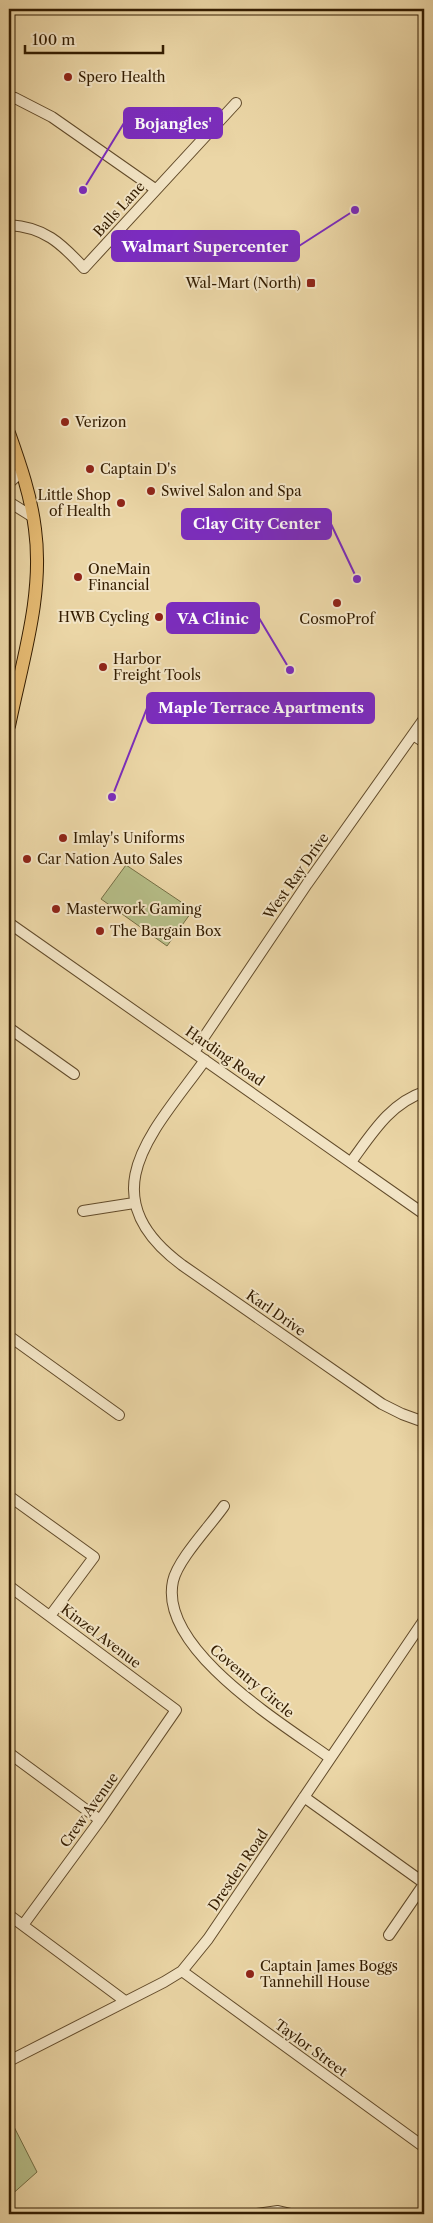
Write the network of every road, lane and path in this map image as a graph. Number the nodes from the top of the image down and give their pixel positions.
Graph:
1 (9, 97) edge
2 (236, 103) dead end
3 (155, 190) junction
4 (9, 226) edge
5 (9, 433) edge
6 (22, 471) junction
7 (9, 483) edge
8 (9, 502) edge
9 (33, 517) junction
10 (424, 719) edge
11 (9, 726) edge
12 (413, 734) junction
13 (424, 742) edge
14 (9, 922) edge
15 (9, 1028) edge
16 (194, 1052) junction
17 (205, 1060) junction
18 (74, 1074) dead end
19 (424, 1092) edge
20 (351, 1162) junction
21 (134, 1202) junction
22 (84, 1211) dead end
23 (424, 1214) edge
24 (9, 1336) edge
25 (119, 1415) dead end
26 (424, 1422) edge
27 (9, 1496) edge
28 (224, 1506) dead end
29 (9, 1586) edge
30 (50, 1616) junction
31 (424, 1620) edge
32 (176, 1710) joint
33 (9, 1753) edge
34 (330, 1758) junction
35 (304, 1797) junction
36 (100, 1820) junction
37 (424, 1884) edge
38 (9, 1915) edge
39 (22, 1925) junction
40 (389, 1935) dead end
41 (182, 1971) junction
42 (126, 2001) junction
43 (9, 2061) edge
44 (423, 2145) edge
45 (257, 2214) edge
46 (291, 2214) edge

1 - 3 street
2 - 3 street, Balls Lane
3 - 4 street, Balls Lane
5 - 6 main road
6 - 7 street
6 - 9 main road
8 - 9 street
9 - 11 main road
10 - 12 street, West Ray Drive
12 - 13 street
12 - 16 street, West Ray Drive
14 - 16 street, Harding Road
15 - 18 street
16 - 17 street, Harding Road
17 - 20 street, Harding Road
17 - 21 street, Karl Drive
19 - 20 street
20 - 23 street, Harding Road
21 - 22 street
21 - 26 street, Karl Drive
24 - 25 street
27 - 30 street
28 - 34 street, Coventry Circle
29 - 30 street, Kinzel Avenue
30 - 32 street, Kinzel Avenue
31 - 34 street, Dresden Road
32 - 36 street, Crew Avenue
33 - 36 street
34 - 35 street, Dresden Road
35 - 37 street
35 - 41 street, Dresden Road
36 - 39 street, Crew Avenue
37 - 40 street
38 - 39 street
39 - 42 street
41 - 42 street, Dresden Road
41 - 44 street, Taylor Street
42 - 43 street, Dresden Road
45 - 46 street

